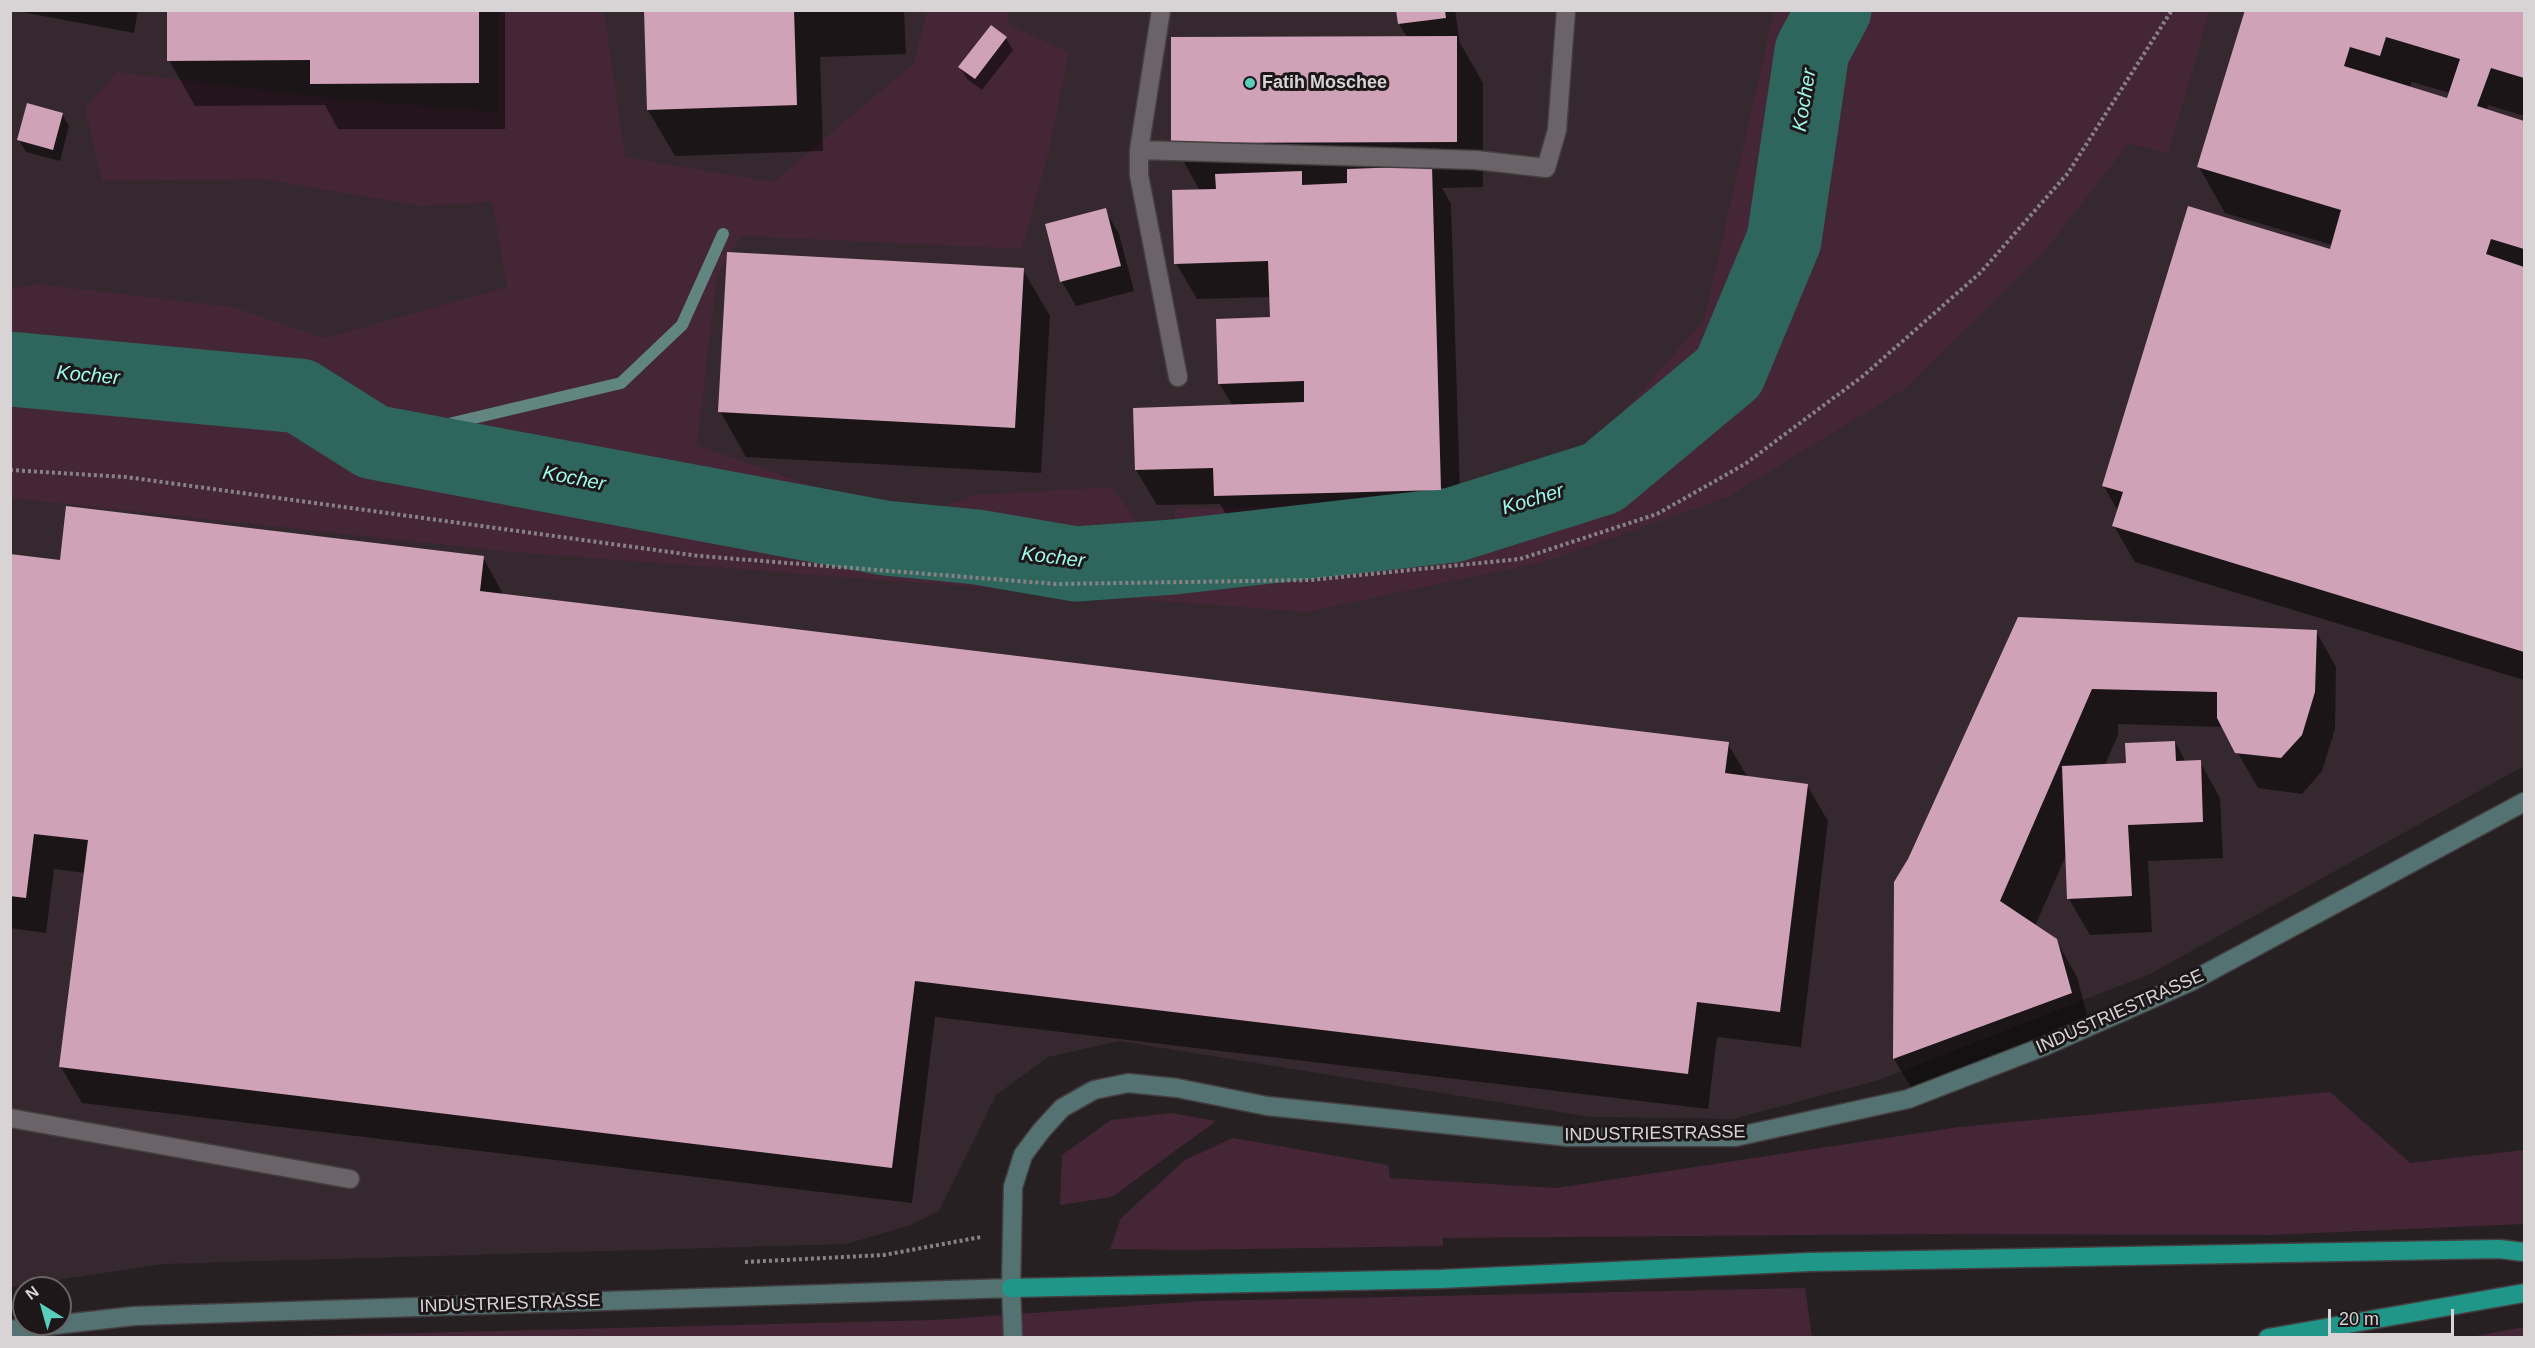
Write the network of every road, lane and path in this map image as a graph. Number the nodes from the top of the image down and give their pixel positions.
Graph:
1 (1161, 10) edge
2 (1566, 10) edge
3 (2172, 10) edge
4 (1139, 150) junction
5 (1178, 376) dead end
6 (10, 470) edge
7 (2524, 802) edge
8 (10, 1118) edge
9 (350, 1179) dead end
10 (2524, 1252) edge
11 (1011, 1288) junction
12 (2524, 1293) edge
13 (10, 1330) edge
14 (1013, 1338) edge
15 (2268, 1338) edge

1 - 4 lane
2 - 4 lane
3 - 6 path
4 - 5 lane
7 - 11 street, INDUSTRIESTRASSE
8 - 9 lane
10 - 11 highway
11 - 13 street, INDUSTRIESTRASSE
11 - 14 street, INDUSTRIESTRASSE
12 - 15 highway

